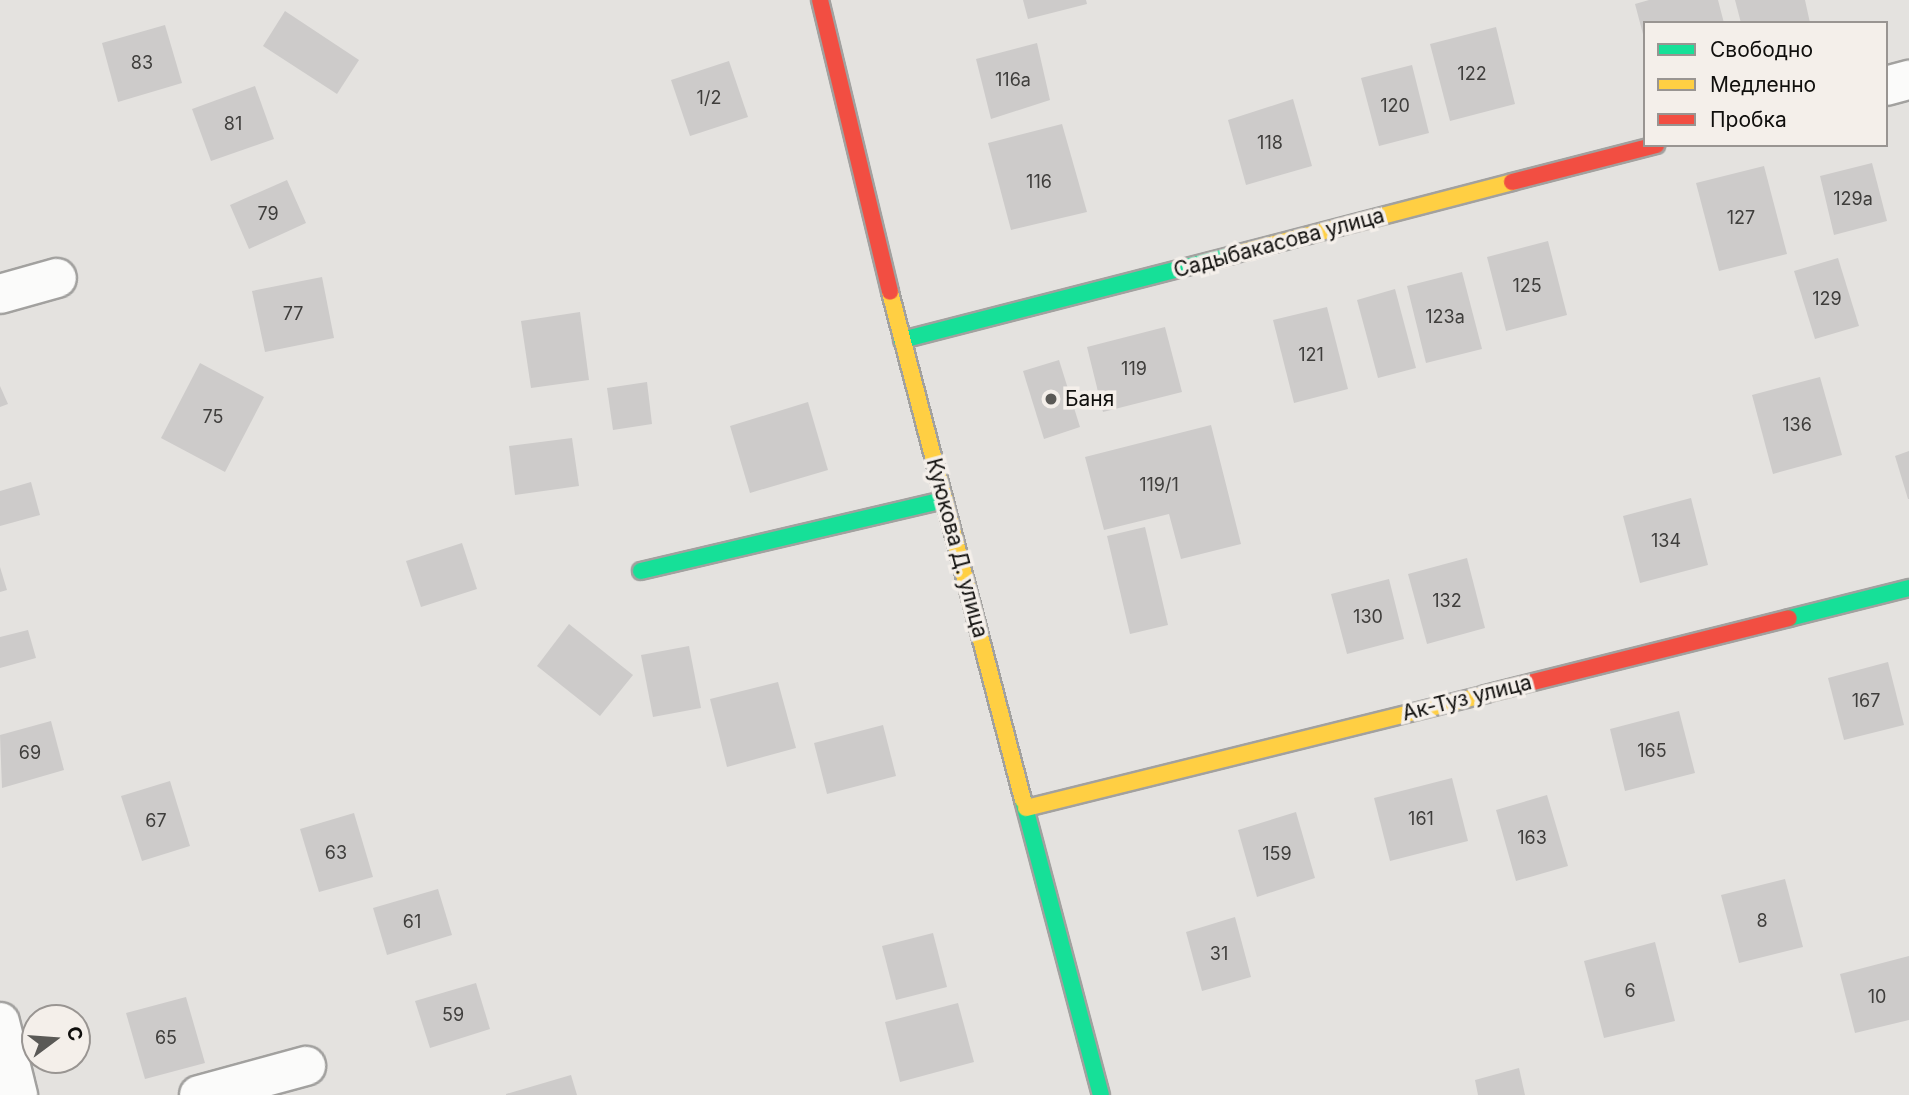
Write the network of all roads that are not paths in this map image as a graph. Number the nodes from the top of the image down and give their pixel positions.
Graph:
1 (820, 0) edge
2 (1909, 80) edge
3 (1888, 85) edge
4 (1648, 147) edge
5 (57, 278) dead end
6 (0, 294) edge
7 (902, 341) junction
8 (943, 500) junction
9 (640, 571) dead end
10 (1909, 588) edge
11 (1026, 808) junction
12 (0, 1022) edge
13 (306, 1066) dead end
14 (18, 1095) edge
15 (198, 1095) edge
16 (1101, 1095) edge

1 - 7 street, Куюкова Д. улица
2 - 3 street
4 - 7 street, Садыбакасова улица
5 - 6 street
7 - 8 street, Куюкова Д. улица
8 - 9 street
8 - 11 street, Куюкова Д. улица
10 - 11 street, Ак-Туз улица
11 - 16 street, Куюкова Д. улица
12 - 14 street
13 - 15 street

